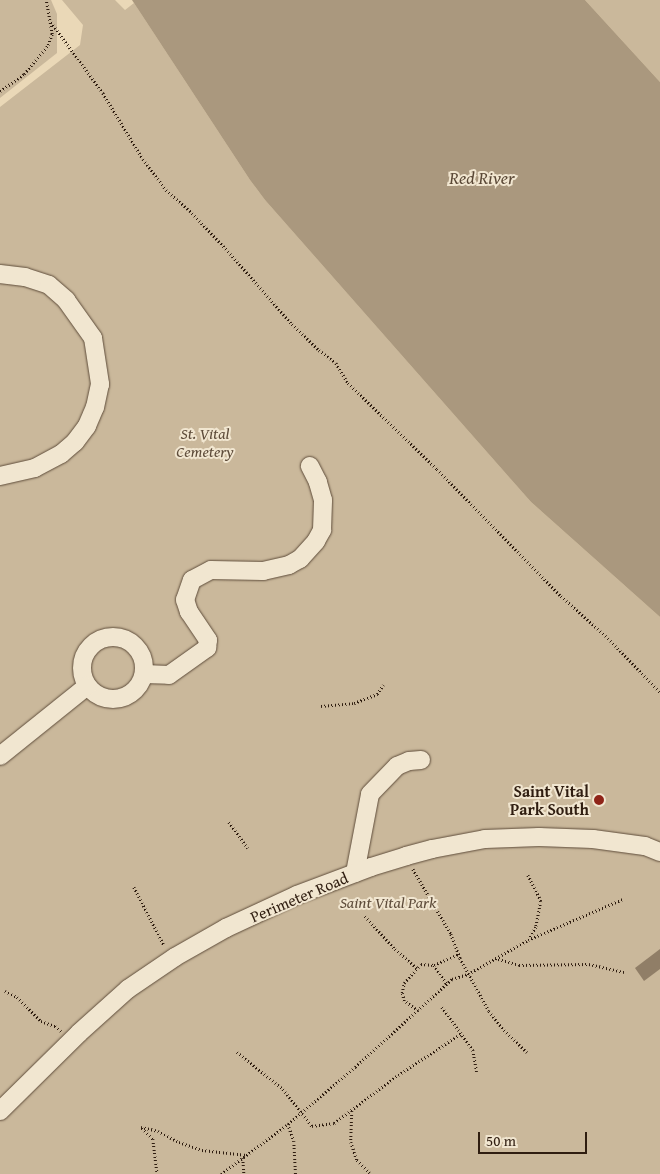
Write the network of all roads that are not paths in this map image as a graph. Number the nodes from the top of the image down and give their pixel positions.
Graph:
1 (0, 274) edge
2 (310, 466) dead end
3 (0, 476) edge
4 (144, 674) junction
5 (87, 686) junction
6 (0, 756) edge
7 (421, 760) dead end
8 (660, 852) edge
9 (355, 873) junction
10 (0, 1111) edge

1 - 3 street
2 - 4 street
4 - 5 street
4 - 5 street
5 - 6 street
7 - 9 street
8 - 9 street, Perimeter Road
9 - 10 street, Perimeter Road

